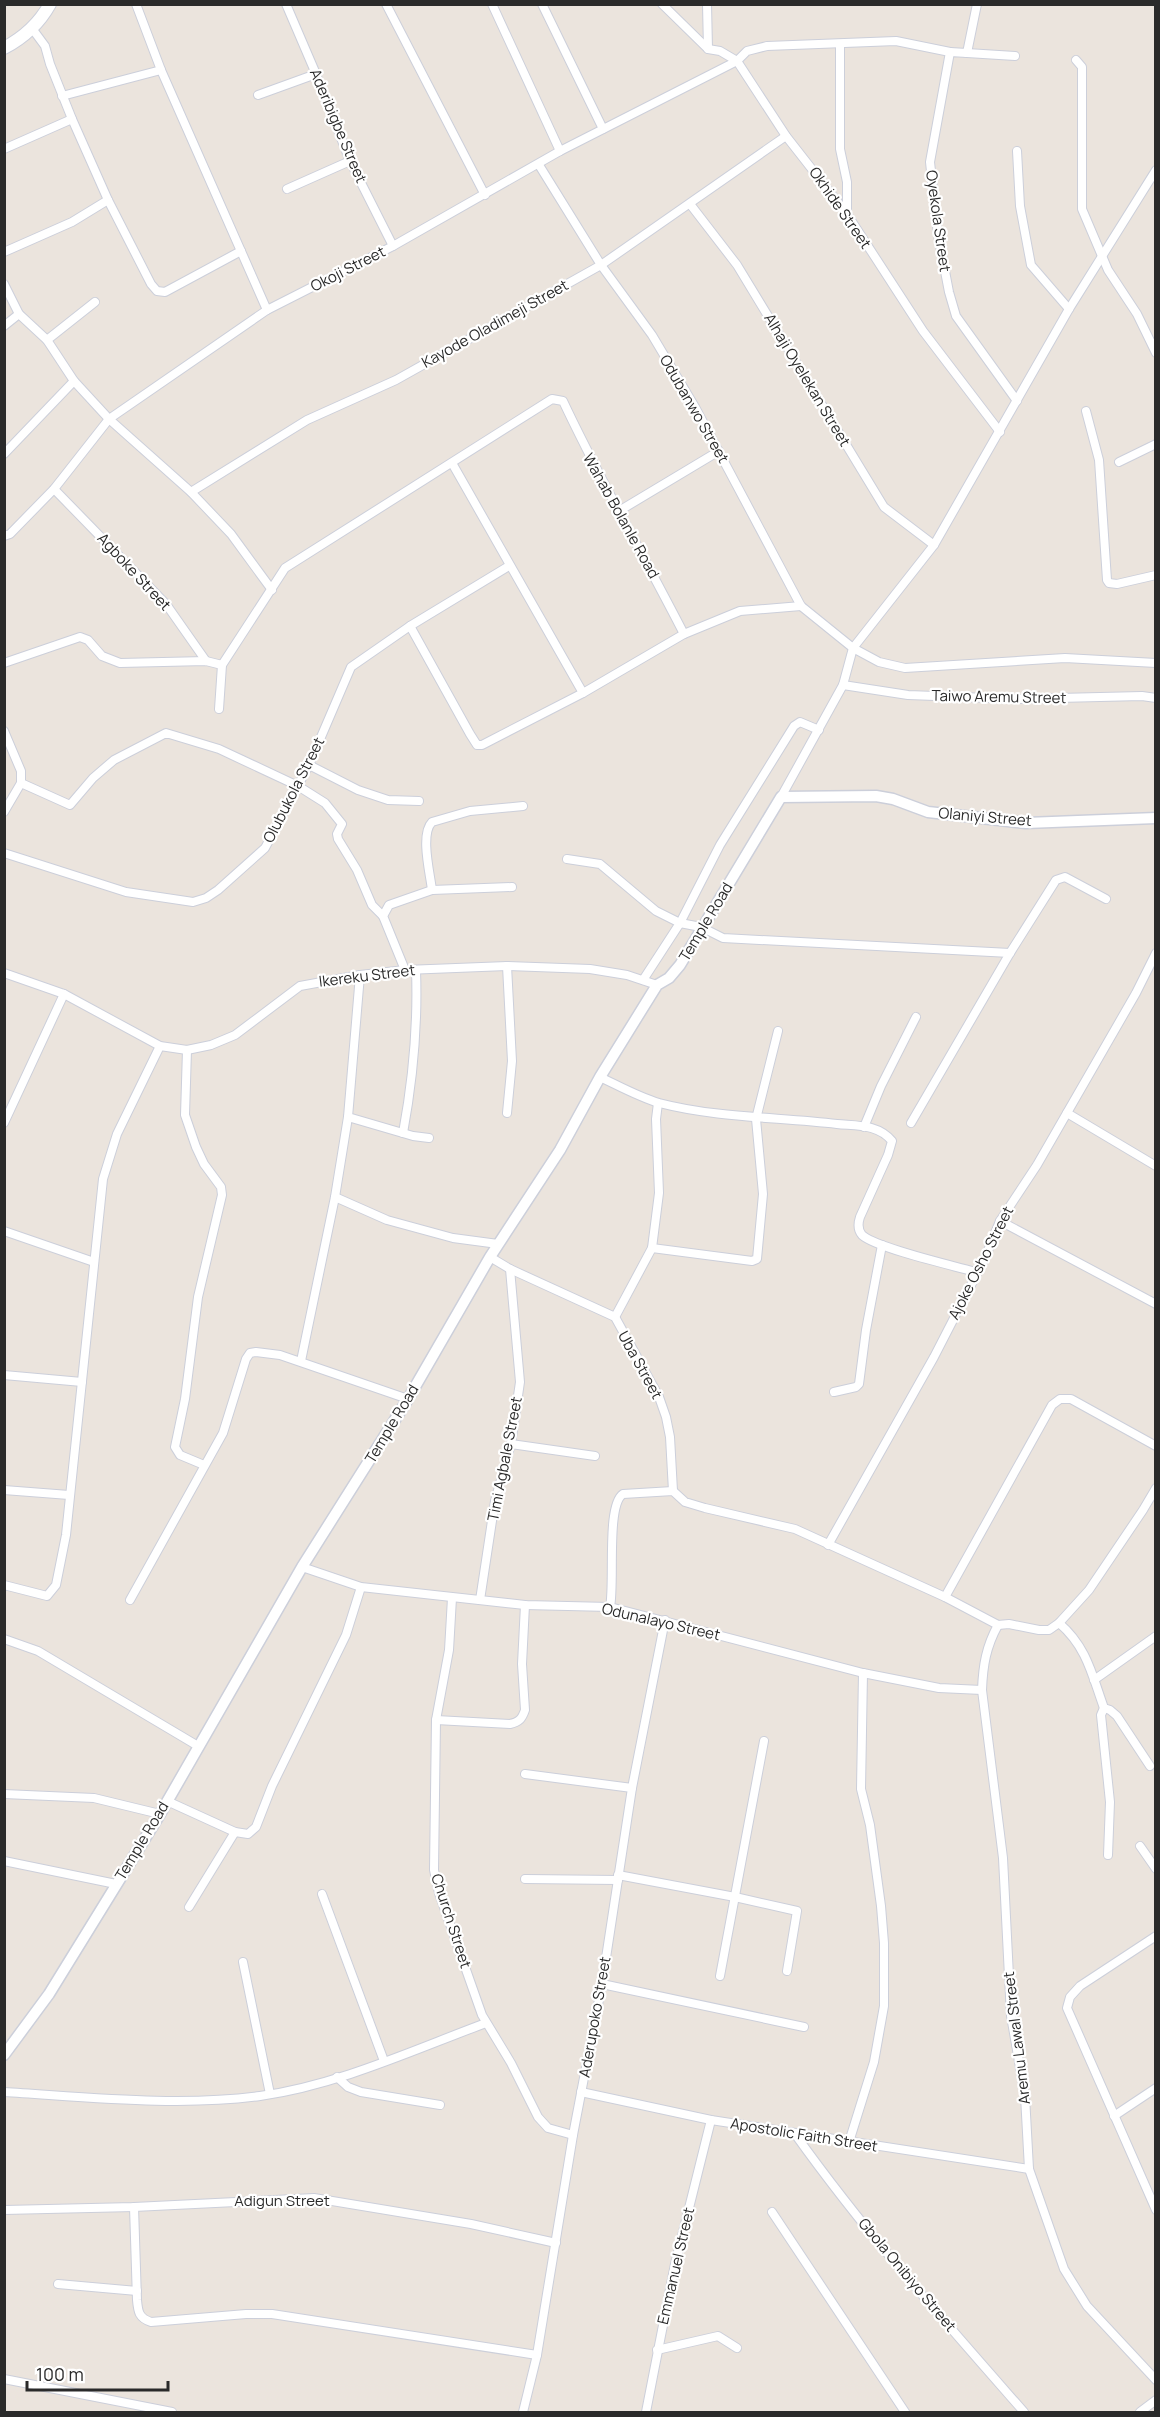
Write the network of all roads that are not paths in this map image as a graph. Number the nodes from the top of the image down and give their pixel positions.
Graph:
1 (50, 4) edge
2 (136, 4) edge
3 (286, 4) edge
4 (386, 4) edge
5 (492, 4) edge
6 (542, 4) edge
7 (662, 4) edge
8 (707, 4) edge
9 (977, 4) edge
10 (31, 27) junction
11 (840, 44) junction
12 (4, 48) edge
13 (708, 49) junction
14 (950, 52) junction
15 (967, 53) junction
16 (1016, 56) dead end
17 (1076, 60) dead end
18 (737, 61) junction
19 (161, 70) junction
20 (316, 74) junction
21 (258, 95) dead end
22 (62, 96) junction
23 (72, 118) junction
24 (603, 129) junction
25 (786, 136) junction
26 (4, 149) edge
27 (560, 151) junction
28 (1017, 151) dead end
29 (350, 161) junction
30 (539, 165) junction
31 (1155, 170) edge
32 (287, 189) dead end
33 (485, 195) junction
34 (108, 200) junction
35 (690, 204) junction
36 (847, 214) junction
37 (393, 246) junction
38 (241, 251) junction
39 (4, 252) edge
40 (1102, 255) junction
41 (601, 265) junction
42 (4, 284) edge
43 (94, 302) dead end
44 (1069, 309) junction
45 (267, 310) junction
46 (19, 314) junction
47 (4, 326) edge
48 (47, 340) junction
49 (1155, 353) edge
50 (74, 381) junction
51 (1017, 400) junction
52 (1086, 411) dead end
53 (109, 419) junction
54 (1000, 432) junction
55 (1155, 444) edge
56 (719, 452) junction
57 (4, 454) edge
58 (1119, 462) dead end
59 (452, 463) junction
60 (54, 489) junction
61 (191, 492) junction
62 (619, 511) junction
63 (4, 536) edge
64 (934, 545) junction
65 (509, 566) junction
66 (1155, 576) edge
67 (272, 590) junction
68 (801, 606) junction
69 (410, 626) junction
70 (684, 634) junction
71 (852, 652) junction
72 (206, 661) junction
73 (4, 663) edge
74 (1155, 663) edge
75 (222, 665) junction
76 (844, 683) junction
77 (583, 693) junction
78 (1155, 698) edge
79 (219, 709) dead end
80 (819, 730) junction
81 (4, 731) edge
82 (303, 776) junction
83 (21, 783) junction
84 (782, 797) junction
85 (419, 801) dead end
86 (523, 806) dead end
87 (4, 812) edge
88 (1155, 818) edge
89 (4, 853) edge
90 (567, 859) dead end
91 (512, 887) dead end
92 (432, 890) junction
93 (1106, 899) dead end
94 (383, 916) junction
95 (680, 923) junction
96 (701, 927) junction
97 (1010, 953) junction
98 (1155, 953) edge
99 (507, 966) junction
100 (405, 970) junction
101 (416, 970) junction
102 (4, 972) edge
103 (360, 975) junction
104 (643, 980) junction
105 (657, 985) junction
106 (64, 994) junction
107 (916, 1017) dead end
108 (778, 1030) dead end
109 (160, 1046) junction
110 (187, 1050) junction
111 (600, 1077) junction
112 (8, 1103) edge
113 (658, 1103) junction
114 (507, 1113) dead end
115 (1066, 1113) junction
116 (348, 1117) junction
117 (756, 1119) junction
118 (4, 1123) edge
119 (911, 1123) dead end
120 (864, 1127) junction
121 (403, 1133) junction
122 (429, 1138) dead end
123 (1155, 1166) edge
124 (335, 1197) junction
125 (1000, 1221) junction
126 (5, 1232) edge
127 (498, 1244) junction
128 (882, 1245) junction
129 (652, 1248) junction
130 (490, 1257) junction
131 (94, 1262) junction
132 (510, 1269) junction
133 (976, 1272) junction
134 (1155, 1304) edge
135 (615, 1317) junction
136 (301, 1361) junction
137 (4, 1375) edge
138 (82, 1382) junction
139 (834, 1392) dead end
140 (408, 1399) junction
141 (511, 1444) junction
142 (1155, 1446) edge
143 (595, 1456) dead end
144 (204, 1465) junction
145 (1155, 1488) edge
146 (4, 1490) edge
147 (673, 1491) junction
148 (69, 1496) junction
149 (828, 1545) junction
150 (302, 1567) junction
151 (4, 1585) edge
152 (361, 1587) junction
153 (945, 1597) junction
154 (452, 1598) junction
155 (130, 1599) dead end
156 (480, 1600) junction
157 (525, 1605) junction
158 (610, 1607) junction
159 (664, 1620) junction
160 (1059, 1623) junction
161 (998, 1625) junction
162 (1155, 1636) edge
163 (4, 1639) edge
164 (863, 1673) junction
165 (1094, 1680) junction
166 (982, 1690) junction
167 (1104, 1708) junction
168 (436, 1720) junction
169 (764, 1742) dead end
170 (198, 1746) junction
171 (1150, 1766) dead end
172 (525, 1774) dead end
173 (632, 1788) junction
174 (4, 1794) edge
175 (167, 1801) junction
176 (160, 1814) junction
177 (235, 1832) junction
178 (1140, 1846) dead end
179 (1108, 1855) dead end
180 (4, 1861) edge
181 (1155, 1869) edge
182 (618, 1878) junction
183 (525, 1879) dead end
184 (116, 1884) junction
185 (322, 1894) dead end
186 (735, 1897) junction
187 (189, 1907) dead end
188 (1155, 1936) edge
189 (243, 1962) dead end
190 (787, 1971) dead end
191 (720, 1977) dead end
192 (602, 1984) junction
193 (486, 2023) junction
194 (804, 2027) dead end
195 (4, 2055) edge
196 (384, 2061) junction
197 (337, 2077) junction
198 (1155, 2088) edge
199 (4, 2092) edge
200 (581, 2092) junction
201 (270, 2094) junction
202 (440, 2105) dead end
203 (1114, 2116) junction
204 (711, 2120) junction
205 (795, 2134) junction
206 (573, 2135) junction
207 (849, 2142) junction
208 (1029, 2169) junction
209 (134, 2207) junction
210 (4, 2210) edge
211 (1155, 2210) edge
212 (771, 2212) dead end
213 (556, 2243) junction
214 (58, 2284) dead end
215 (137, 2291) junction
216 (737, 2348) dead end
217 (657, 2350) junction
218 (537, 2355) junction
219 (4, 2379) edge
220 (1155, 2380) edge
221 (1155, 2400) edge
222 (172, 2412) edge
223 (523, 2412) edge
224 (646, 2412) edge
225 (905, 2412) edge
226 (1024, 2412) edge
227 (1140, 2412) edge

1 - 10 main road
2 - 19 street
3 - 20 street, Aderibigbe Street
4 - 33 street
5 - 27 street
6 - 24 street
7 - 13 street
8 - 13 street
9 - 15 street
10 - 12 main road
10 - 22 street
11 - 14 street, Okoji Street
11 - 18 street, Okoji Street
11 - 36 street
13 - 18 street
14 - 15 street
14 - 51 street, Oyekola Street
15 - 16 street
17 - 40 street
18 - 24 street, Okoji Street
18 - 25 street, Okhide Street
19 - 22 street
19 - 38 street
20 - 21 street
20 - 29 street, Aderibigbe Street
22 - 23 street
23 - 26 street
23 - 34 street
24 - 27 street, Okoji Street
25 - 35 street, Kayode Oladimeji Street
25 - 36 street, Okhide Street
27 - 30 street, Okoji Street
28 - 44 street
29 - 32 street
29 - 37 street, Aderibigbe Street
30 - 33 street, Okoji Street
30 - 41 street, Odubanwo Street
31 - 40 street
33 - 37 street, Okoji Street
34 - 38 street
34 - 39 street
35 - 41 street, Kayode Oladimeji Street
35 - 64 street, Alhaji Oyelekan Street
36 - 54 street, Okhide Street
37 - 45 street, Okoji Street
38 - 45 street
40 - 44 street
40 - 49 street
41 - 56 street, Odubanwo Street
41 - 61 street, Kayode Oladimeji Street
42 - 46 street
43 - 48 street
44 - 51 street
45 - 53 street, Okoji Street
46 - 47 street
46 - 48 street
48 - 50 street
50 - 53 street
50 - 57 street
51 - 54 street
52 - 66 street
53 - 60 street, Okoji Street
53 - 61 street
54 - 64 street
55 - 58 street
56 - 62 street
56 - 68 street, Odubanwo Street
59 - 62 street, Wahab Bolanle Road
59 - 65 street
59 - 67 street
60 - 63 street, Okoji Street
60 - 72 street, Agboke Street
61 - 67 street
62 - 70 street, Wahab Bolanle Road
64 - 71 street
65 - 69 street
65 - 77 street
67 - 75 street
68 - 70 street
68 - 71 street, Odubanwo Street
69 - 77 street
69 - 82 street, Olubukola Street
70 - 77 street
71 - 74 street, Odubanwo Street
71 - 76 street
72 - 73 street
72 - 75 street
75 - 79 street
76 - 78 street, Taiwo Aremu Street
76 - 80 street
80 - 84 street
80 - 95 street
81 - 83 street
82 - 83 street
82 - 85 street
82 - 89 street, Olubukola Street
82 - 94 street
83 - 87 street
84 - 88 street, Olaniyi Street
84 - 96 street, Temple Road
86 - 92 street
90 - 95 street
91 - 92 street
92 - 94 street
93 - 97 street
94 - 100 street
95 - 96 street
95 - 104 street
96 - 97 street
96 - 105 street, Temple Road
97 - 119 street
98 - 115 street, Ajoke Osho Street
99 - 101 street, Ikereku Street
99 - 104 street, Ikereku Street
99 - 114 street
100 - 101 street, Ikereku Street
100 - 103 street, Ikereku Street
101 - 121 street
102 - 106 street, Ikereku Street
103 - 110 street, Ikereku Street
103 - 116 street
104 - 105 street, Ikereku Street
105 - 111 street, Temple Road
106 - 109 street, Ikereku Street
106 - 112 street
107 - 120 street
108 - 117 street
109 - 110 street, Ikereku Street
109 - 131 street
110 - 144 street
111 - 113 street
111 - 127 street, Temple Road
112 - 118 street
113 - 117 street
113 - 129 street
115 - 123 street
115 - 125 street, Ajoke Osho Street
116 - 121 street
116 - 124 street
117 - 120 street
117 - 129 street
120 - 128 street
121 - 122 street
124 - 127 street
124 - 136 street
125 - 133 street, Ajoke Osho Street
125 - 134 street
126 - 131 street
127 - 130 street, Temple Road
128 - 133 street
128 - 139 street
129 - 135 street
130 - 132 street
130 - 140 street, Temple Road
131 - 138 street
132 - 135 street, Uba Street
132 - 141 street, Timi Agbale Street
133 - 149 street, Ajoke Osho Street
135 - 147 street, Uba Street
136 - 140 street
136 - 144 street
137 - 138 street
138 - 148 street
140 - 150 street, Temple Road
141 - 143 street
141 - 156 street, Timi Agbale Street
142 - 153 street
144 - 155 street
145 - 160 street
146 - 148 street
147 - 149 street
147 - 158 street
148 - 151 street
149 - 153 street
150 - 152 street, Odunalayo Street
150 - 170 street, Temple Road
152 - 154 street, Odunalayo Street
152 - 177 street
153 - 161 street
154 - 156 street, Odunalayo Street
154 - 168 street, Church Street
156 - 157 street, Odunalayo Street
157 - 158 street, Odunalayo Street
157 - 168 street
158 - 159 street, Odunalayo Street
159 - 164 street, Odunalayo Street
159 - 173 street, Aderupoko Street
160 - 161 street
160 - 165 street
161 - 166 street, Aremu Lawal Street
162 - 165 street
163 - 170 street
164 - 166 street, Odunalayo Street
164 - 207 street
165 - 167 street
166 - 208 street, Aremu Lawal Street
167 - 171 street
167 - 179 street
168 - 193 street, Church Street
169 - 186 street
170 - 175 street, Temple Road
172 - 173 street
173 - 182 street, Aderupoko Street
174 - 176 street
175 - 176 street, Temple Road
175 - 177 street
176 - 184 street, Temple Road
177 - 187 street
178 - 181 street
180 - 184 street
182 - 183 street
182 - 186 street
182 - 192 street, Aderupoko Street
184 - 195 street, Temple Road
185 - 196 street
186 - 190 street
186 - 191 street
188 - 203 street
189 - 201 street
192 - 194 street
192 - 200 street, Aderupoko Street
193 - 196 street
193 - 206 street, Church Street
196 - 197 street
197 - 201 street
197 - 202 street
198 - 203 street
199 - 201 street
200 - 204 street, Apostolic Faith Street
200 - 206 street, Aderupoko Street
203 - 211 street
204 - 205 street, Apostolic Faith Street
204 - 217 street, Emmanuel Street
205 - 207 street, Apostolic Faith Street
205 - 226 street, Gbola Onibiyo Street
206 - 213 street, Aderupoko Street
207 - 208 street, Apostolic Faith Street
208 - 220 street, Aremu Lawal Street
209 - 210 street, Adigun Street
209 - 213 street, Adigun Street
209 - 215 street
212 - 225 street
213 - 218 street, Aderupoko Street
214 - 215 street
215 - 218 street
216 - 217 street
217 - 224 street, Emmanuel Street
218 - 223 street, Aderupoko Street
219 - 222 street
221 - 227 street

